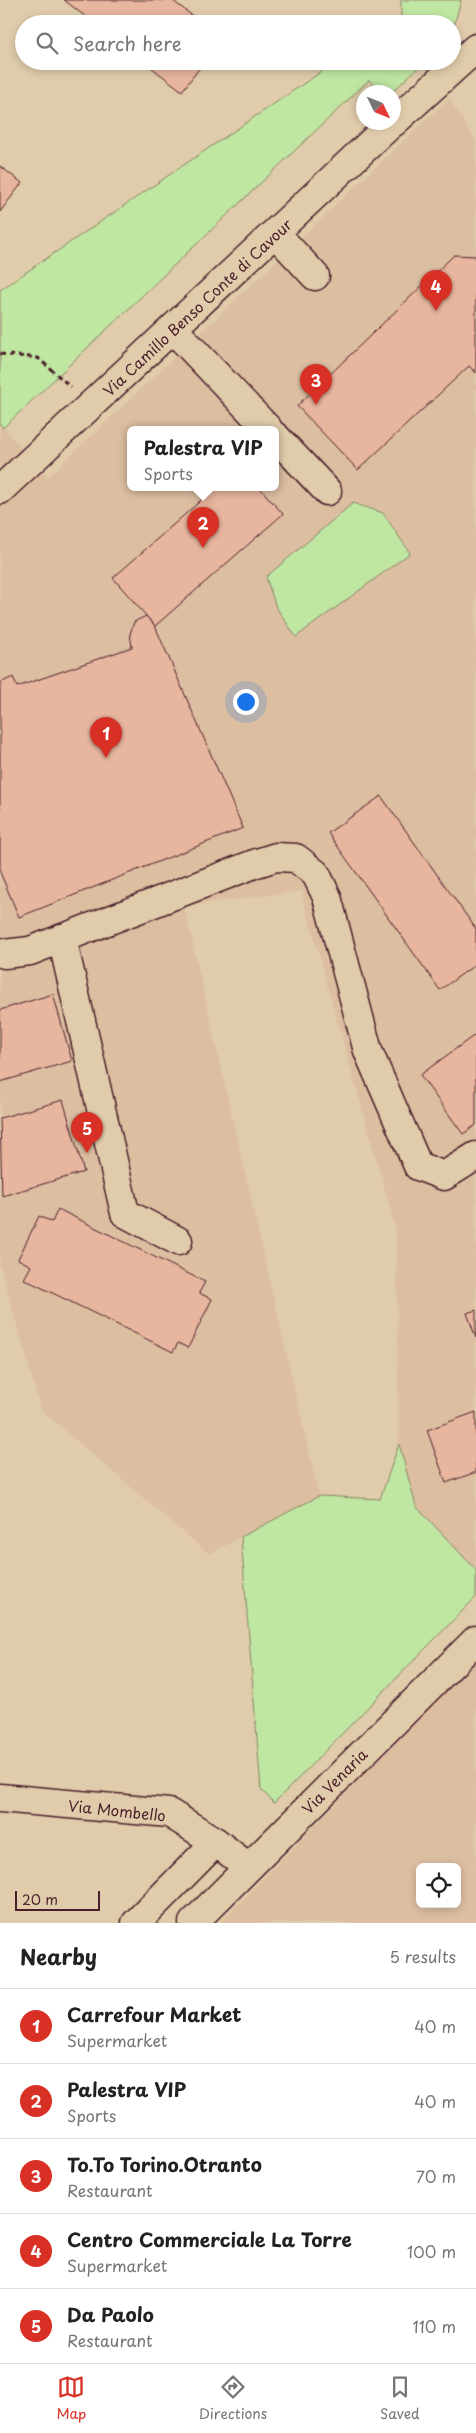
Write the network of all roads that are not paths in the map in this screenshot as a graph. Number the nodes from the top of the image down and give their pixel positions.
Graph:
1 (476, 48) edge
2 (461, 61) edge
3 (451, 70) edge
4 (401, 115) edge
5 (385, 130) edge
6 (276, 234) junction
7 (315, 276) dead end
8 (173, 329) junction
9 (265, 426) edge
10 (279, 440) edge
11 (0, 490) edge
12 (327, 491) dead end
13 (62, 938) junction
14 (0, 952) edge
15 (476, 1156) edge
16 (178, 1241) dead end
17 (476, 1640) edge
18 (0, 1798) edge
19 (216, 1842) junction
20 (248, 1867) junction
21 (136, 1923) edge
22 (193, 1923) edge

1 - 2 street, Via Camillo Benso Conte di Cavour
3 - 4 street, Via Camillo Benso Conte di Cavour
5 - 6 street, Via Camillo Benso Conte di Cavour
6 - 7 street
6 - 8 street, Via Camillo Benso Conte di Cavour
8 - 9 street
8 - 11 street, Via Camillo Benso Conte di Cavour
10 - 12 street
13 - 14 street
13 - 15 street
13 - 16 street
17 - 20 street, Via Venaria
18 - 19 street, Via Mombello
19 - 20 street, Via Mombello
19 - 21 street
20 - 22 street, Via Venaria

